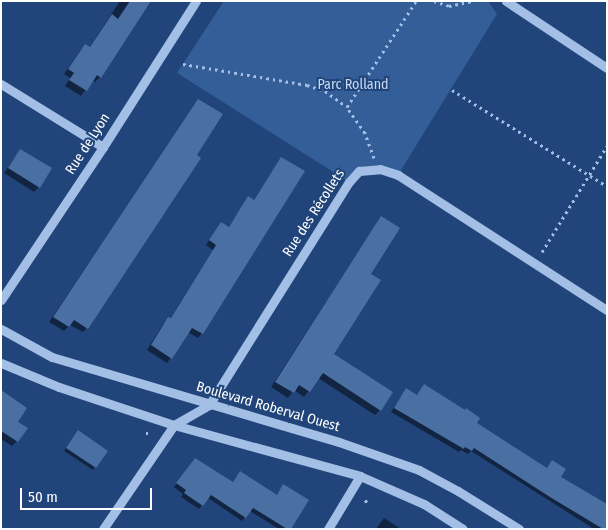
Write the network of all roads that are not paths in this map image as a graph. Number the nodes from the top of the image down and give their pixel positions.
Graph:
1 (196, 1) edge
2 (506, 1) edge
3 (607, 68) edge
4 (1, 84) edge
5 (103, 147) junction
6 (1, 300) edge
7 (607, 310) edge
8 (1, 328) edge
9 (1, 363) edge
10 (209, 405) junction
11 (174, 425) junction
12 (360, 476) junction
13 (103, 529) edge
14 (328, 529) edge
15 (463, 529) edge
16 (520, 529) edge

1 - 5 street, Rue de Lyon
2 - 3 street
4 - 5 street
5 - 6 street, Rue de Lyon
7 - 10 street, Rue des Récollets
8 - 10 street, Boulevard Roberval Ouest
9 - 11 street
10 - 11 street, Rue des Récollets
10 - 16 street, Boulevard Roberval Ouest
11 - 12 street
11 - 13 street
12 - 14 street
12 - 15 street

